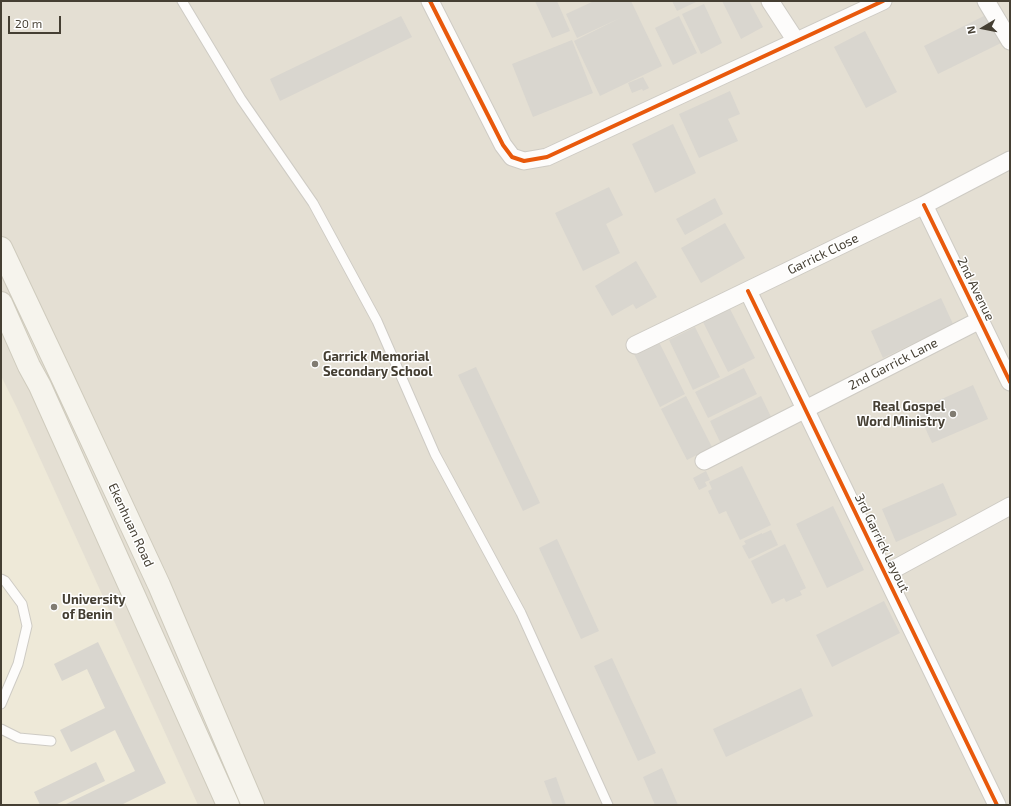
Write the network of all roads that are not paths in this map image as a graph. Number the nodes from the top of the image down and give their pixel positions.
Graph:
1 (182, 1) edge
2 (430, 1) edge
3 (770, 1) edge
4 (882, 1) edge
5 (986, 1) edge
6 (796, 41) junction
7 (1010, 41) edge
8 (1010, 160) edge
9 (924, 205) junction
10 (1, 248) edge
11 (748, 291) junction
12 (1, 303) edge
13 (980, 320) junction
14 (636, 345) dead end
15 (62, 376) junction
16 (1010, 382) edge
17 (40, 386) junction
18 (806, 409) junction
19 (704, 461) dead end
20 (1010, 506) edge
21 (885, 574) junction
22 (1, 579) edge
23 (1, 704) edge
24 (1, 729) edge
25 (51, 741) dead end
26 (228, 805) edge
27 (253, 805) edge
28 (608, 805) edge
29 (997, 805) edge

1 - 28 lane
2 - 6 street
3 - 6 street
4 - 6 street
5 - 7 street
8 - 9 street, Garrick Close
9 - 11 street, Garrick Close
9 - 13 street, 2nd Avenue
10 - 15 main road, Ekenhuan Road
11 - 14 street, Garrick Close
11 - 18 street, 3rd Garrick Layout
12 - 17 main road, Ekenhuan Road
13 - 16 street, 2nd Avenue
13 - 18 street, 2nd Garrick Lane
15 - 17 main road
15 - 27 main road, Ekenhuan Road
17 - 26 main road, Ekenhuan Road
18 - 19 street, 2nd Garrick Lane
18 - 21 street, 3rd Garrick Layout
20 - 21 street
21 - 29 street, 3rd Garrick Layout
22 - 23 lane
24 - 25 lane

